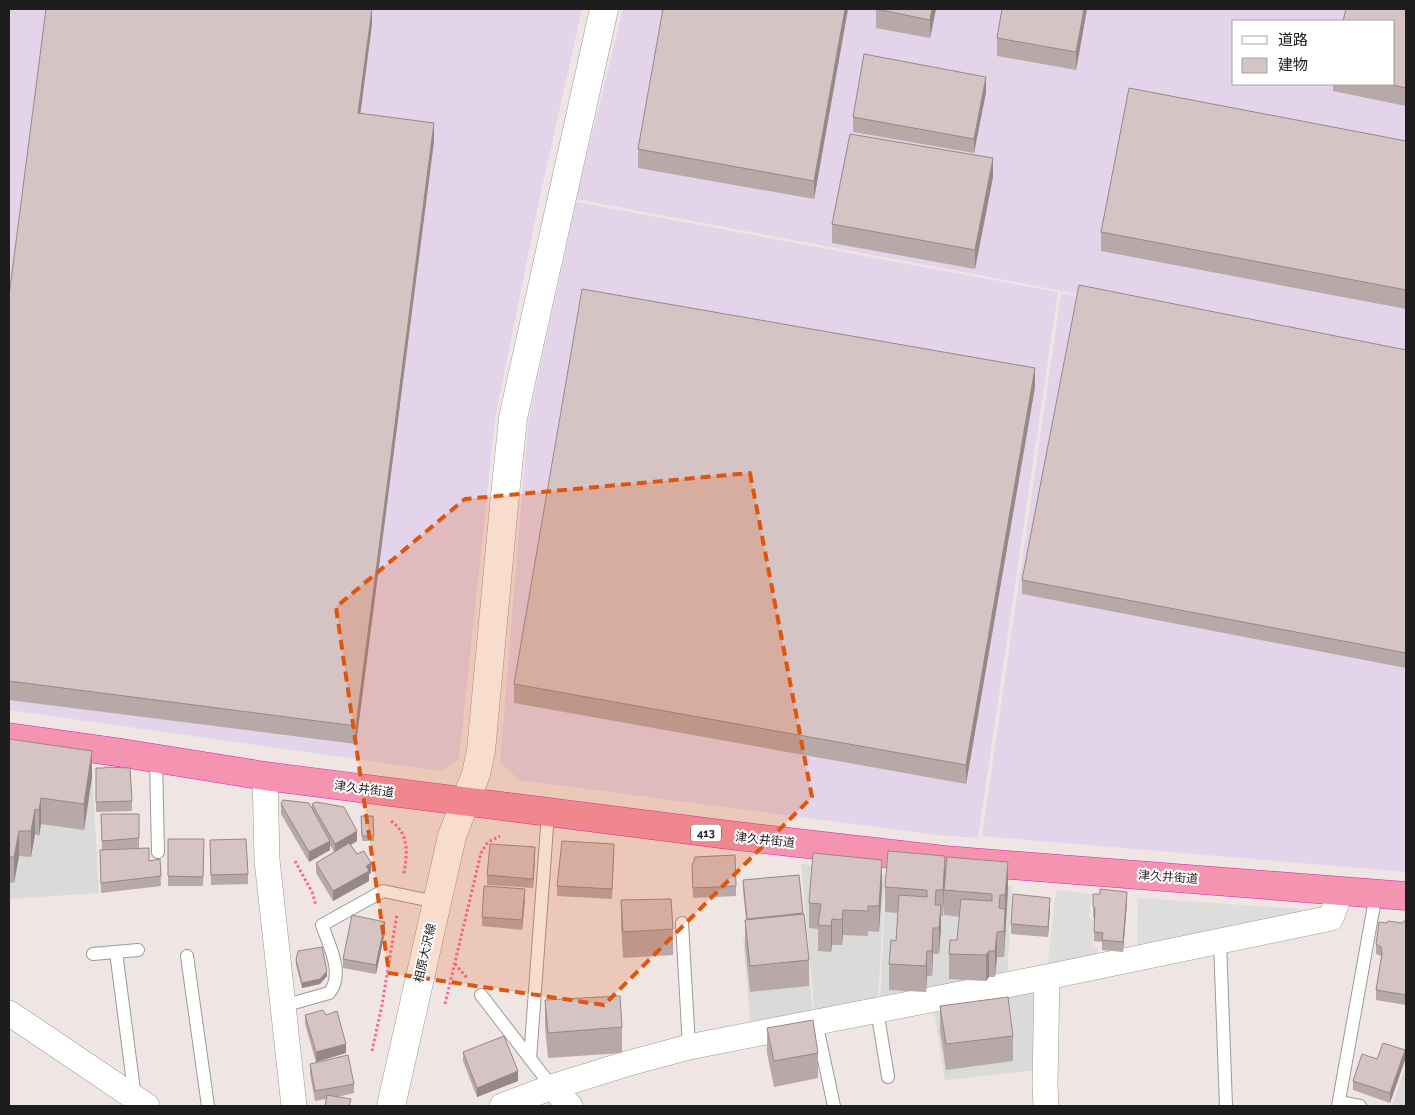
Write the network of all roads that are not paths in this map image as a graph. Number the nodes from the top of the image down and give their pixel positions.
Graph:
1 (604, 9) edge
2 (9, 737) edge
3 (156, 759) junction
4 (265, 776) junction
5 (465, 802) junction
6 (548, 813) junction
7 (158, 852) dead end
8 (1341, 890) junction
9 (1376, 894) junction
10 (1406, 896) edge
11 (436, 902) junction
12 (682, 923) dead end
13 (1220, 941) junction
14 (138, 950) dead end
15 (116, 952) junction
16 (93, 954) dead end
17 (187, 956) dead end
18 (1046, 977) junction
19 (481, 995) dead end
20 (283, 1006) junction
21 (877, 1010) junction
22 (9, 1013) edge
23 (816, 1022) junction
24 (689, 1047) junction
25 (530, 1059) junction
26 (888, 1077) dead end
27 (552, 1088) junction
28 (141, 1102) edge
29 (1339, 1104) edge
30 (208, 1106) edge
31 (294, 1106) edge
32 (391, 1106) edge
33 (502, 1106) edge
34 (570, 1106) edge
35 (834, 1106) edge
36 (1046, 1106) edge
37 (1226, 1106) edge
38 (1360, 1106) edge

1 - 5 street, 相原大沢線
2 - 3 highway, 津久井街道 / 413
3 - 4 highway, 津久井街道 / 413
3 - 7 lane
4 - 5 highway, 津久井街道 / 413
4 - 20 street
5 - 6 highway, 津久井街道 / 413
5 - 11 street, 相原大沢線
6 - 8 highway, 津久井街道 / 413
6 - 25 lane
8 - 9 highway, 津久井街道 / 413
8 - 13 street
9 - 10 highway, 津久井街道 / 413
9 - 29 lane
11 - 20 lane
11 - 32 street, 相原大沢線
12 - 24 lane
13 - 18 street
13 - 37 lane
14 - 15 lane
15 - 16 lane
15 - 28 lane
17 - 30 lane
18 - 21 street
18 - 36 street
19 - 25 lane
20 - 31 street
21 - 23 street
21 - 26 lane
22 - 28 street
23 - 24 street
23 - 35 lane
24 - 27 street
25 - 27 lane
27 - 33 street
27 - 34 street
29 - 38 lane

